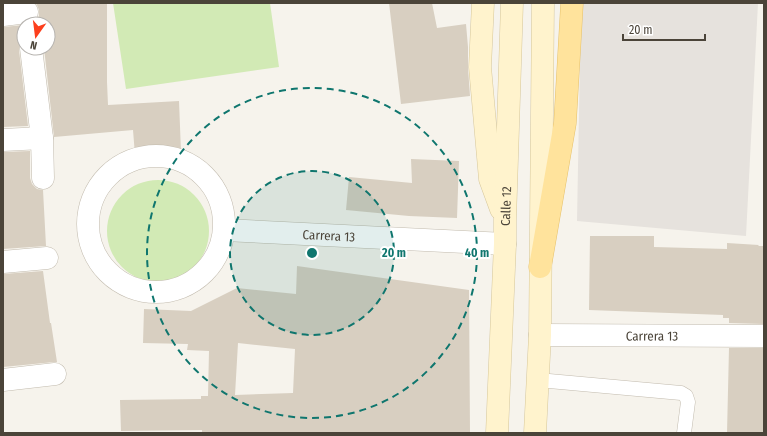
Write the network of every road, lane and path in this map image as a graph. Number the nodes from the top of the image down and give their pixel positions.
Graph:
1 (483, 3) edge
2 (512, 3) edge
3 (543, 3) edge
4 (572, 3) edge
5 (27, 13) edge
6 (3, 15) edge
7 (32, 56) edge
8 (42, 138) junction
9 (3, 140) edge
10 (43, 178) dead end
11 (504, 220) junction
12 (224, 230) junction
13 (505, 244) junction
14 (47, 258) dead end
15 (3, 262) edge
16 (540, 267) junction
17 (540, 335) junction
18 (764, 336) edge
19 (55, 374) dead end
20 (3, 380) edge
21 (538, 380) junction
22 (497, 433) edge
23 (535, 433) edge
24 (684, 433) edge

1 - 11 main road
2 - 11 main road, Calle 12
3 - 16 main road
4 - 16 main road
5 - 6 street
7 - 8 street
8 - 9 street
8 - 10 street
11 - 13 main road, Calle 12
12 - 12 street
12 - 13 street, Carrera 13
13 - 22 main road, Calle 12
14 - 15 street
16 - 17 main road
17 - 18 street, Carrera 13
17 - 21 main road
19 - 20 street
21 - 23 main road
21 - 24 lane

